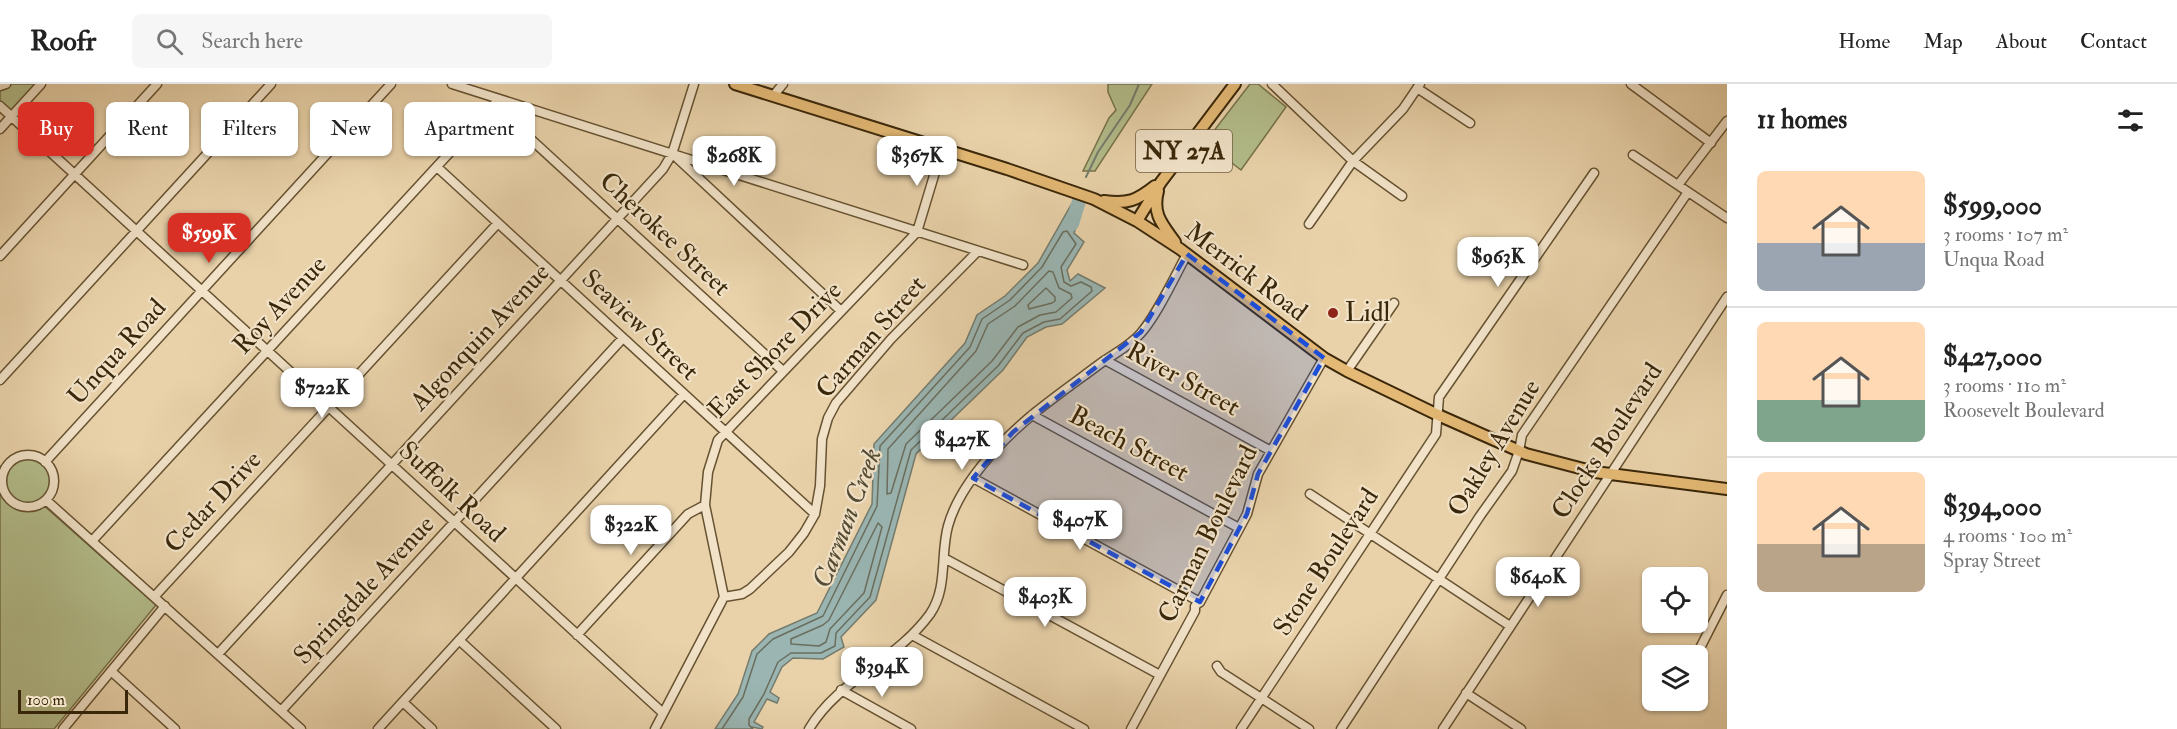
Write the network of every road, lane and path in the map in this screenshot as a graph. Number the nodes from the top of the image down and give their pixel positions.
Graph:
1 (6, 84) edge
2 (41, 84) edge
3 (157, 84) edge
4 (271, 84) edge
5 (391, 84) edge
6 (452, 84) edge
7 (694, 84) edge
8 (735, 84) edge
9 (783, 84) edge
10 (1235, 84) edge
11 (1272, 84) edge
12 (1631, 84) edge
13 (0, 86) edge
14 (1418, 86) edge
15 (773, 96) junction
16 (499, 99) junction
17 (0, 106) edge
18 (12, 116) junction
19 (1727, 121) edge
20 (1470, 123) dead end
21 (0, 129) edge
22 (1711, 142) junction
23 (942, 149) junction
24 (672, 154) junction
25 (1633, 155) dead end
26 (1353, 161) junction
27 (437, 167) junction
28 (1594, 173) dead end
29 (75, 174) junction
30 (1161, 182) junction
31 (1678, 185) junction
32 (1688, 192) junction
33 (1402, 196) dead end
34 (1094, 199) junction
35 (1727, 218) edge
36 (617, 219) junction
37 (1137, 221) junction
38 (498, 223) junction
39 (1309, 224) dead end
40 (137, 231) junction
41 (917, 232) junction
42 (978, 251) junction
43 (1183, 252) junction
44 (0, 256) edge
45 (1023, 265) dead end
46 (561, 281) junction
47 (202, 291) junction
48 (1727, 297) edge
49 (1394, 303) dead end
50 (841, 311) junction
51 (624, 338) junction
52 (267, 351) junction
53 (1324, 358) junction
54 (1105, 360) junction
55 (783, 371) junction
56 (1347, 371) junction
57 (0, 380) edge
58 (684, 394) junction
59 (328, 407) junction
60 (1032, 415) junction
61 (1438, 415) junction
62 (725, 431) junction
63 (1271, 451) junction
64 (1520, 451) junction
65 (0, 457) edge
66 (45, 462) junction
67 (8, 464) junction
68 (392, 465) junction
69 (1611, 473) junction
70 (972, 478) junction
71 (1727, 489) edge
72 (1310, 494) dead end
73 (46, 500) junction
74 (705, 505) junction
75 (815, 514) junction
76 (454, 522) junction
77 (1239, 528) junction
78 (1370, 533) junction
79 (92, 541) junction
80 (944, 558) junction
81 (515, 579) junction
82 (1440, 579) junction
83 (1727, 595) edge
84 (154, 597) junction
85 (724, 597) junction
86 (1200, 602) junction
87 (165, 606) junction
88 (1510, 626) junction
89 (577, 635) junction
90 (912, 635) junction
91 (459, 640) junction
92 (1702, 645) edge
93 (218, 654) junction
94 (1217, 666) dead end
95 (111, 671) junction
96 (1160, 675) junction
97 (841, 690) junction
98 (1467, 693) junction
99 (1262, 698) junction
100 (403, 702) junction
101 (281, 711) junction
102 (663, 713) junction
103 (63, 729) edge
104 (175, 729) edge
105 (302, 729) edge
106 (378, 729) edge
107 (432, 729) edge
108 (556, 729) edge
109 (655, 729) edge
110 (809, 729) edge
111 (911, 729) edge
112 (1084, 729) edge
113 (1131, 729) edge
114 (1241, 729) edge
115 (1309, 729) edge
116 (1341, 729) edge
117 (1443, 729) edge
118 (1521, 729) edge

1 - 13 street
2 - 18 street
3 - 29 street
4 - 40 street
5 - 47 street, Unqua Road
6 - 16 street
7 - 24 street, Algonquin Avenue
8 - 15 main road, Merrick Road
9 - 15 street
10 - 30 main road, NY 27A
11 - 26 street
12 - 22 street
14 - 20 street
14 - 26 street
15 - 23 main road, Merrick Road
16 - 24 street
16 - 27 street, Roy Avenue
16 - 36 street, Cherokee Street
17 - 18 street, Suffolk Road
18 - 21 street
18 - 29 street, Suffolk Road
19 - 22 street
22 - 31 street
23 - 34 main road, Merrick Road
23 - 41 street, East Shore Drive
24 - 36 street, Algonquin Avenue
24 - 41 street
24 - 50 street
25 - 31 street
26 - 33 street
26 - 39 street
27 - 38 street, Seaview Street
27 - 52 street, Roy Avenue
28 - 61 street, Stone Boulevard
29 - 40 street, Suffolk Road
29 - 44 street
30 - 34 main road
30 - 37 main road, NY 27A
30 - 43 main road
31 - 32 street
32 - 35 street
32 - 64 street, Oakley Avenue
34 - 37 main road, Merrick Road
36 - 46 street, Algonquin Avenue
36 - 55 street, Cherokee Street
37 - 43 main road, Merrick Road
38 - 46 street, Seaview Street
38 - 59 street, Cedar Drive
40 - 47 street, Suffolk Road
40 - 57 street
41 - 42 street
41 - 50 street, East Shore Drive
42 - 45 street
42 - 75 street, Carman Street
43 - 53 main road, Merrick Road
43 - 54 street
46 - 51 street, Seaview Street
46 - 68 street, Algonquin Avenue
47 - 52 street, Suffolk Road
47 - 66 street, Unqua Road
48 - 69 street, Clocks Boulevard
49 - 56 street
50 - 55 street, East Shore Drive
51 - 58 street, Seaview Street
51 - 76 street, Springdale Avenue
52 - 59 street, Suffolk Road
52 - 79 street, Roy Avenue
53 - 56 main road, Merrick Road
53 - 63 street, Carman Boulevard
54 - 60 street
54 - 63 street, River Street
55 - 62 street, East Shore Drive
56 - 61 main road, Merrick Road
58 - 62 street, Seaview Street
58 - 81 street
59 - 68 street, Suffolk Road
59 - 84 street, Cedar Drive
60 - 70 street
60 - 77 street, Beach Street
61 - 64 main road, Merrick Road
61 - 78 street, Stone Boulevard
62 - 74 street, East Shore Drive
62 - 75 street, Seaview Street
63 - 77 street, Carman Boulevard
64 - 69 main road, Merrick Road
64 - 82 street, Oakley Avenue
65 - 67 street
66 - 67 street
66 - 73 street
67 - 73 street
68 - 76 street, Suffolk Road
68 - 93 street, Algonquin Avenue
69 - 71 main road, Merrick Road
69 - 88 street, Clocks Boulevard
70 - 80 street
70 - 86 street
72 - 78 street
73 - 79 street
74 - 85 street, East Shore Drive
74 - 89 street
75 - 85 street, Carman Street
76 - 81 street, Suffolk Road
76 - 101 street, Springdale Avenue
77 - 86 street, Carman Boulevard
78 - 82 street
78 - 99 street, Stone Boulevard
79 - 84 street
80 - 90 street
80 - 96 street
81 - 89 street, Suffolk Road
81 - 91 street
82 - 88 street
82 - 116 street, Oakley Avenue
83 - 92 street
84 - 87 street
85 - 102 street
86 - 96 street, Carman Boulevard
87 - 93 street
87 - 95 street
88 - 98 street, Clocks Boulevard
89 - 102 street, Suffolk Road
90 - 97 street
90 - 112 street
91 - 100 street
91 - 108 street
93 - 101 street
94 - 99 street
95 - 103 street
95 - 104 street
96 - 113 street, Carman Boulevard
97 - 110 street
97 - 111 street
98 - 117 street, Clocks Boulevard
98 - 118 street
99 - 114 street, Stone Boulevard
99 - 115 street
100 - 106 street
100 - 107 street
101 - 105 street
102 - 109 street

